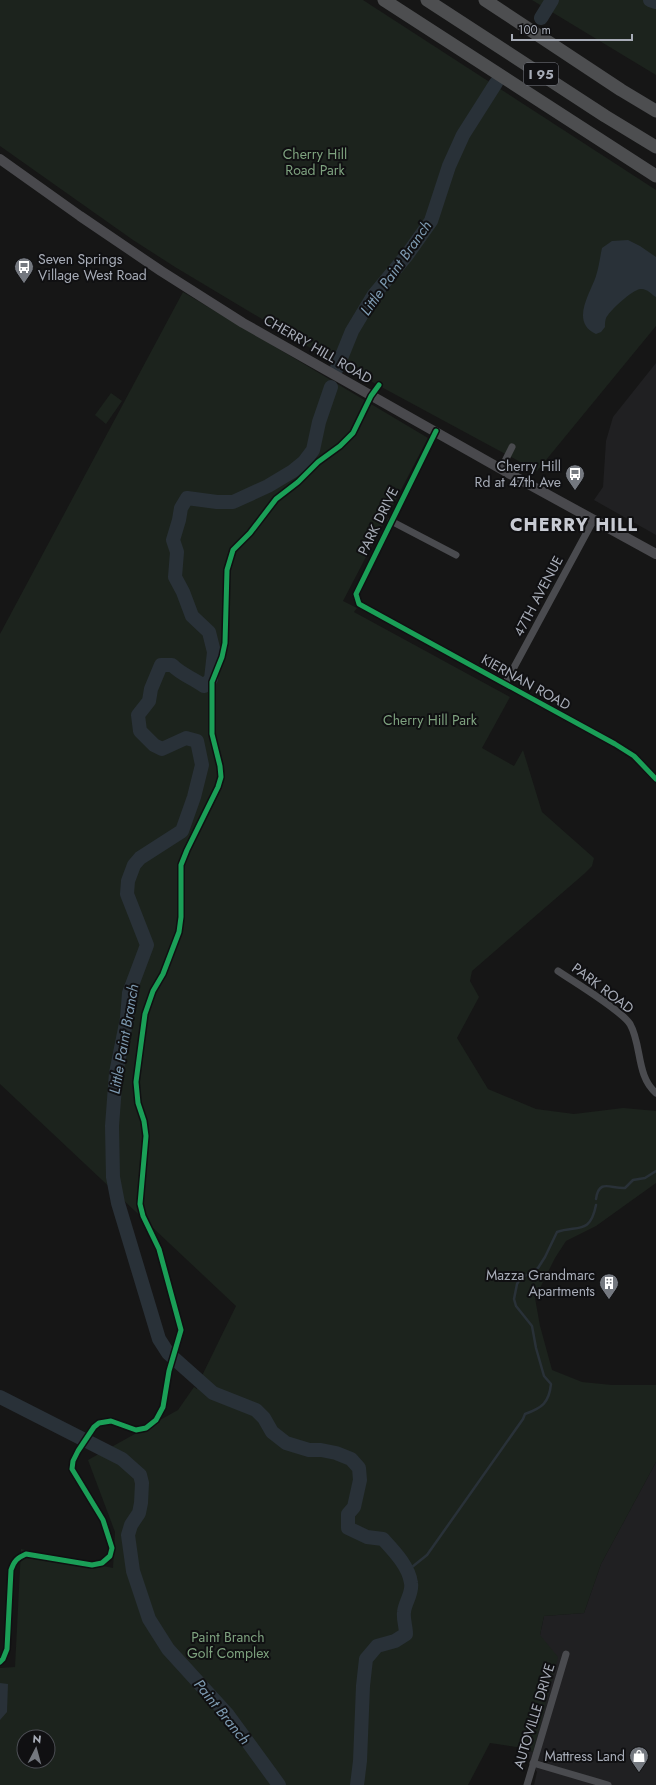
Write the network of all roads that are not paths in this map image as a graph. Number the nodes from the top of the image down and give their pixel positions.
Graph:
1 (384, 0) edge
2 (427, 0) edge
3 (485, 0) edge
4 (656, 111) edge
5 (656, 147) edge
6 (0, 159) edge
7 (656, 176) edge
8 (436, 431) junction
9 (512, 447) dead end
10 (501, 469) junction
11 (391, 520) junction
12 (593, 521) junction
13 (656, 554) edge
14 (456, 555) dead end
15 (378, 615) joint
16 (505, 684) junction
17 (656, 780) edge
18 (558, 971) dead end
19 (656, 1092) edge
20 (566, 1654) dead end
21 (533, 1764) junction
22 (526, 1785) edge
23 (608, 1785) edge

1 - 7 highway
2 - 5 highway, I 95
3 - 4 highway, I 95
6 - 8 main road, CHERRY HILL ROAD
8 - 10 main road, CHERRY HILL ROAD
8 - 11 street, PARK DRIVE
9 - 10 street
10 - 12 main road, CHERRY HILL ROAD
11 - 14 street
11 - 15 street, PARK DRIVE
12 - 13 main road, CHERRY HILL ROAD
12 - 16 street, 47TH AVENUE
15 - 16 street, KIERNAN ROAD
16 - 17 street, KIERNAN ROAD
18 - 19 street, PARK ROAD
20 - 21 street, AUTOVILLE DRIVE
21 - 22 street, AUTOVILLE DRIVE
21 - 23 street

